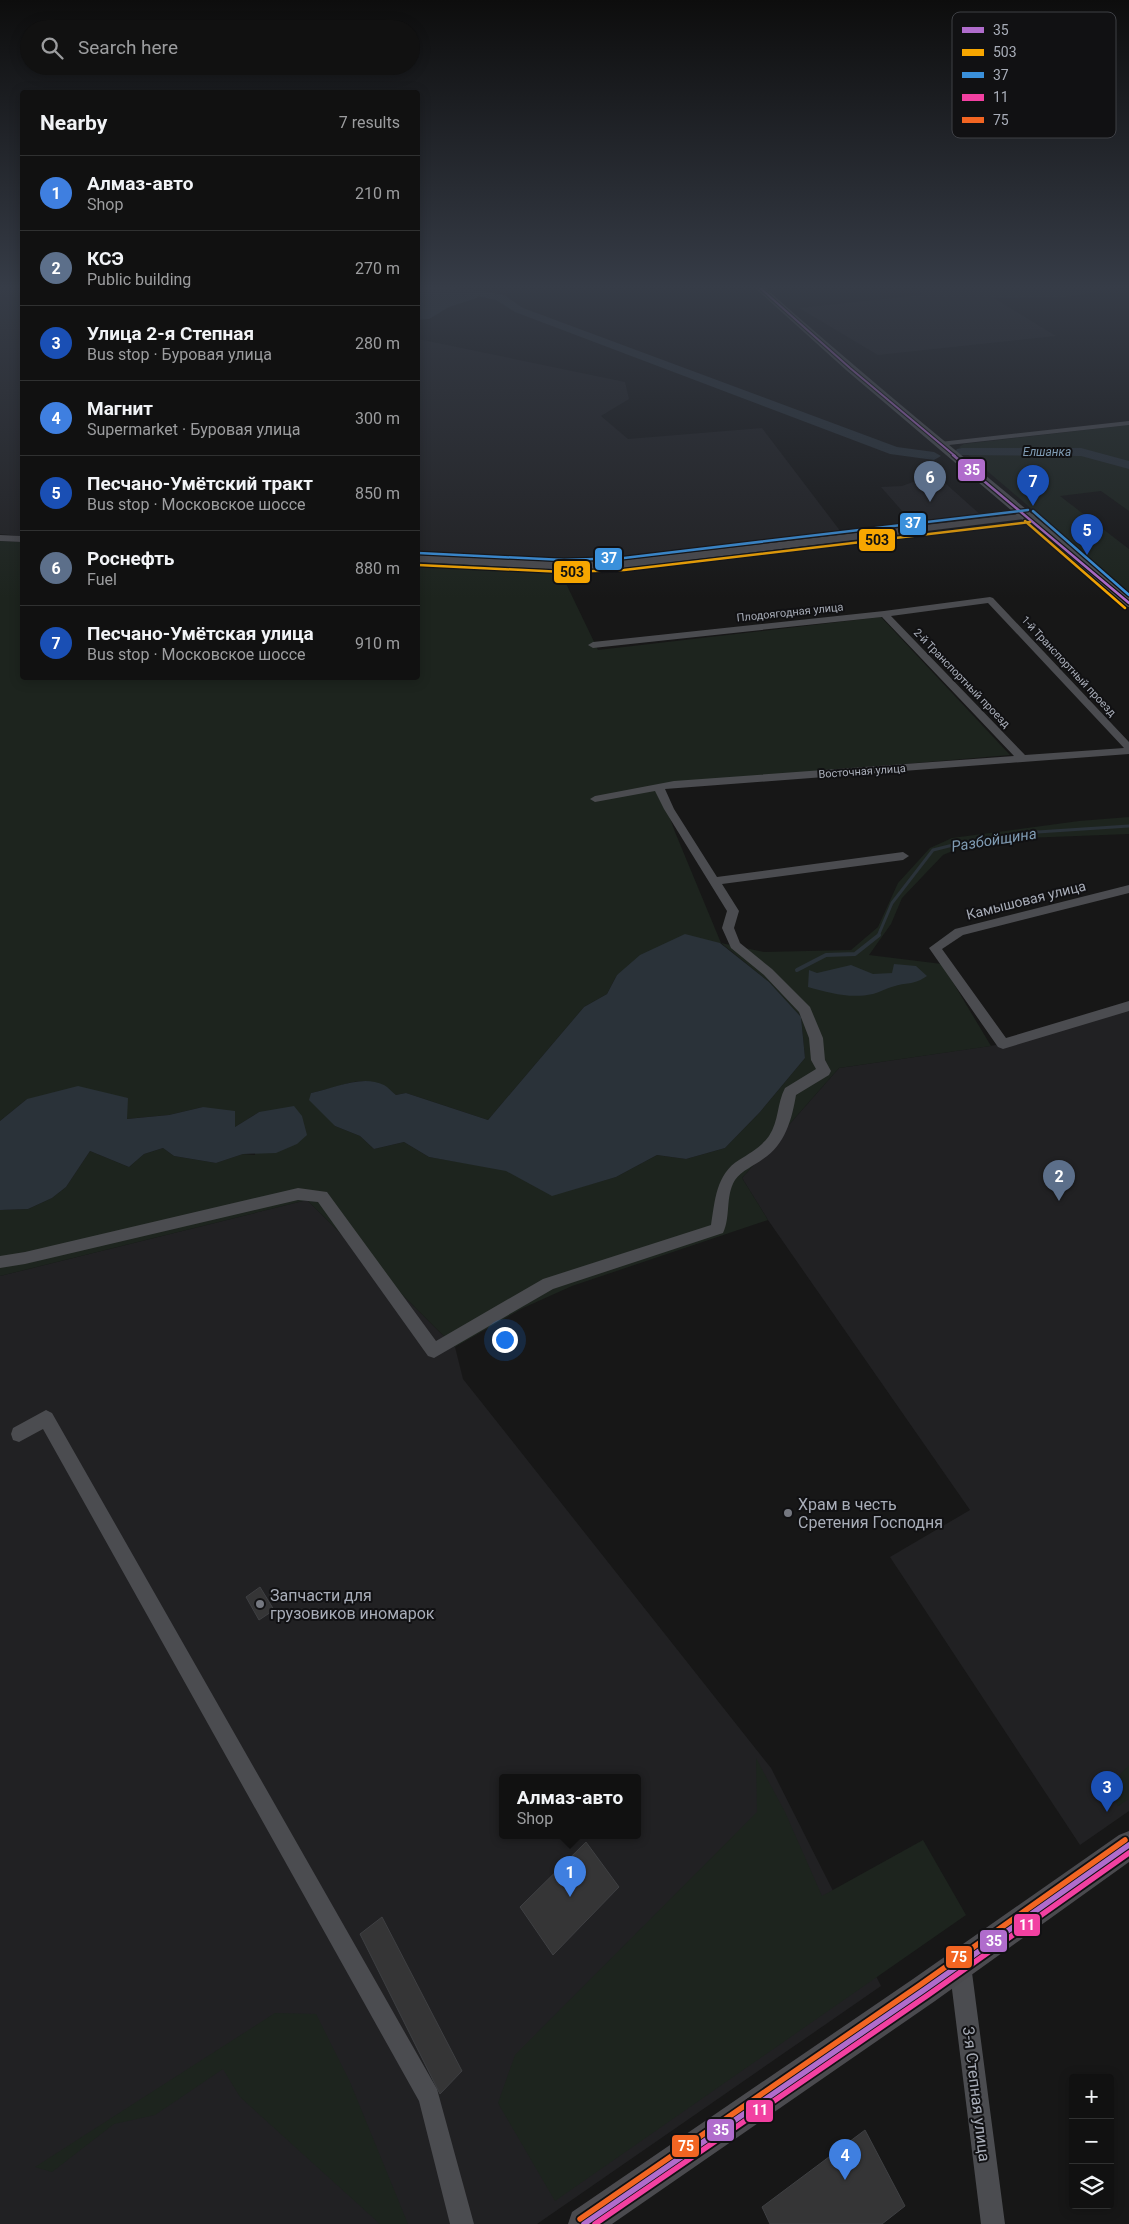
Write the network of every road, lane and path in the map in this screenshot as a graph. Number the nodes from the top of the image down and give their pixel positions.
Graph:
1 (876, 391) edge
2 (1129, 423) edge
3 (942, 446) junction
4 (1029, 516) junction
5 (0, 538) edge
6 (20, 539) edge
7 (420, 559) edge
8 (990, 600) joint
9 (1129, 603) edge
10 (884, 614) junction
11 (593, 645) dead end
12 (1129, 750) edge
13 (1023, 759) junction
14 (659, 787) junction
15 (595, 799) dead end
16 (903, 856) dead end
17 (715, 881) junction
18 (1129, 889) edge
19 (1129, 1006) edge
20 (0, 1262) edge
21 (19, 1434) dead end
22 (1129, 1845) edge
23 (960, 1965) junction
24 (462, 2224) edge
25 (584, 2224) edge
26 (993, 2224) edge

1 - 3 main road
2 - 3 street
3 - 4 main road
4 - 7 main road
4 - 9 main road
5 - 6 main road
8 - 10 street, Плодоягодная улица
8 - 12 street, 1-й Транспортный проезд
10 - 11 street, Плодоягодная улица
10 - 13 street, 2-й Транспортный проезд
12 - 13 street, Восточная улица
13 - 14 street, Восточная улица
14 - 15 street, Восточная улица
14 - 17 street
16 - 17 street
17 - 20 street
18 - 19 street, Камышовая улица
21 - 24 street
22 - 23 main road
23 - 25 main road
23 - 26 street, 3-я Степная улица

